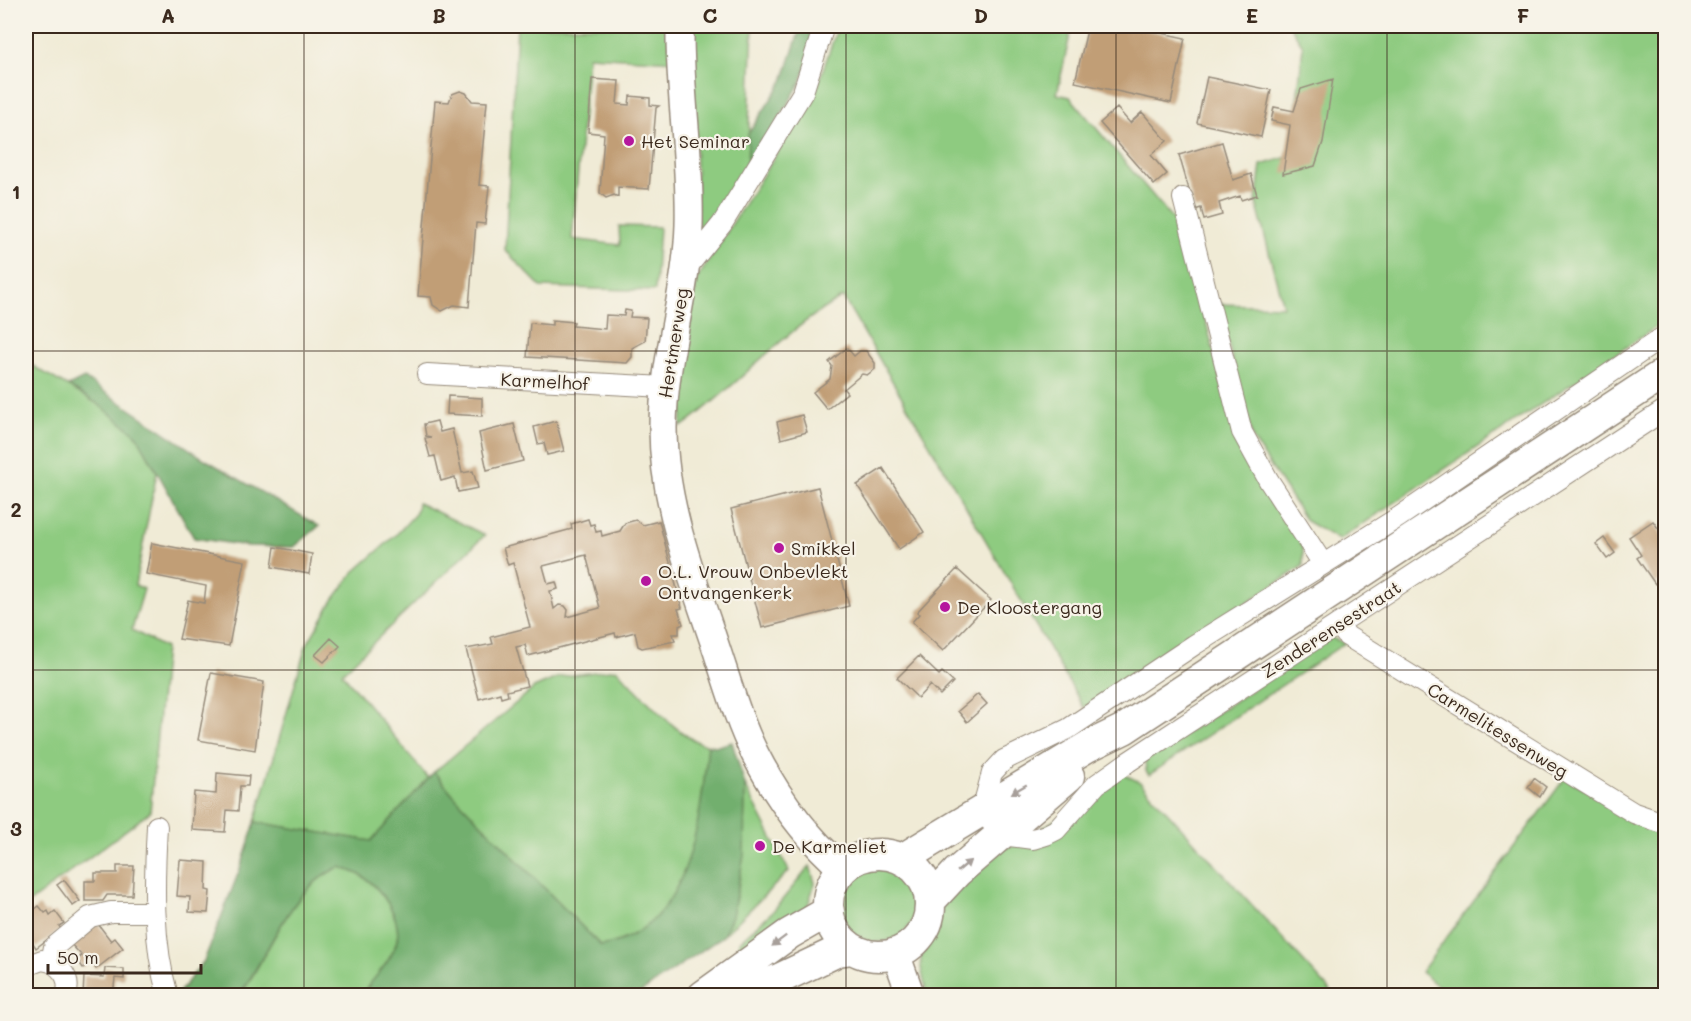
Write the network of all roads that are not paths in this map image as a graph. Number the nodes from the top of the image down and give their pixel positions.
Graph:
1 (680, 26) edge
2 (824, 26) edge
3 (1183, 198) dead end
4 (684, 272) junction
5 (1665, 335) edge
6 (1665, 372) edge
7 (427, 374) dead end
8 (664, 387) junction
9 (1665, 409) edge
10 (1323, 564) junction
11 (1338, 624) junction
12 (1124, 729) junction
13 (982, 810) junction
14 (1665, 824) edge
15 (156, 826) dead end
16 (1001, 835) junction
17 (902, 859) junction
18 (843, 869) junction
19 (930, 901) junction
20 (829, 911) junction
21 (155, 912) junction
22 (853, 949) junction
23 (896, 954) junction
24 (51, 962) junction
25 (26, 966) edge
26 (66, 996) edge
27 (168, 996) edge
28 (703, 996) edge
29 (743, 996) edge
30 (911, 996) edge

1 - 4 street, Hertmerweg
2 - 4 street
3 - 10 street
4 - 8 street, Hertmerweg
5 - 10 street
6 - 12 main road, Zenderensestraat
7 - 8 street, Karmelhof
8 - 18 street, Hertmerweg
9 - 11 street, Zenderensestraat
10 - 13 street
11 - 14 street, Carmelitessenweg
11 - 16 street, Zenderensestraat
12 -> 13 main road, Zenderensestraat
12 - 16 main road, Zenderensestraat
13 - 16 street
13 - 17 main road, Zenderensestraat
15 - 21 street
19 -> 16 main road, Zenderensestraat
17 - 18 main road
17 - 19 main road
18 - 20 main road
19 - 23 main road
20 - 22 main road
20 -> 28 main road
21 - 24 street
21 - 27 street
22 - 23 main road
22 - 29 main road
23 - 30 street
24 - 25 street
24 - 26 street

